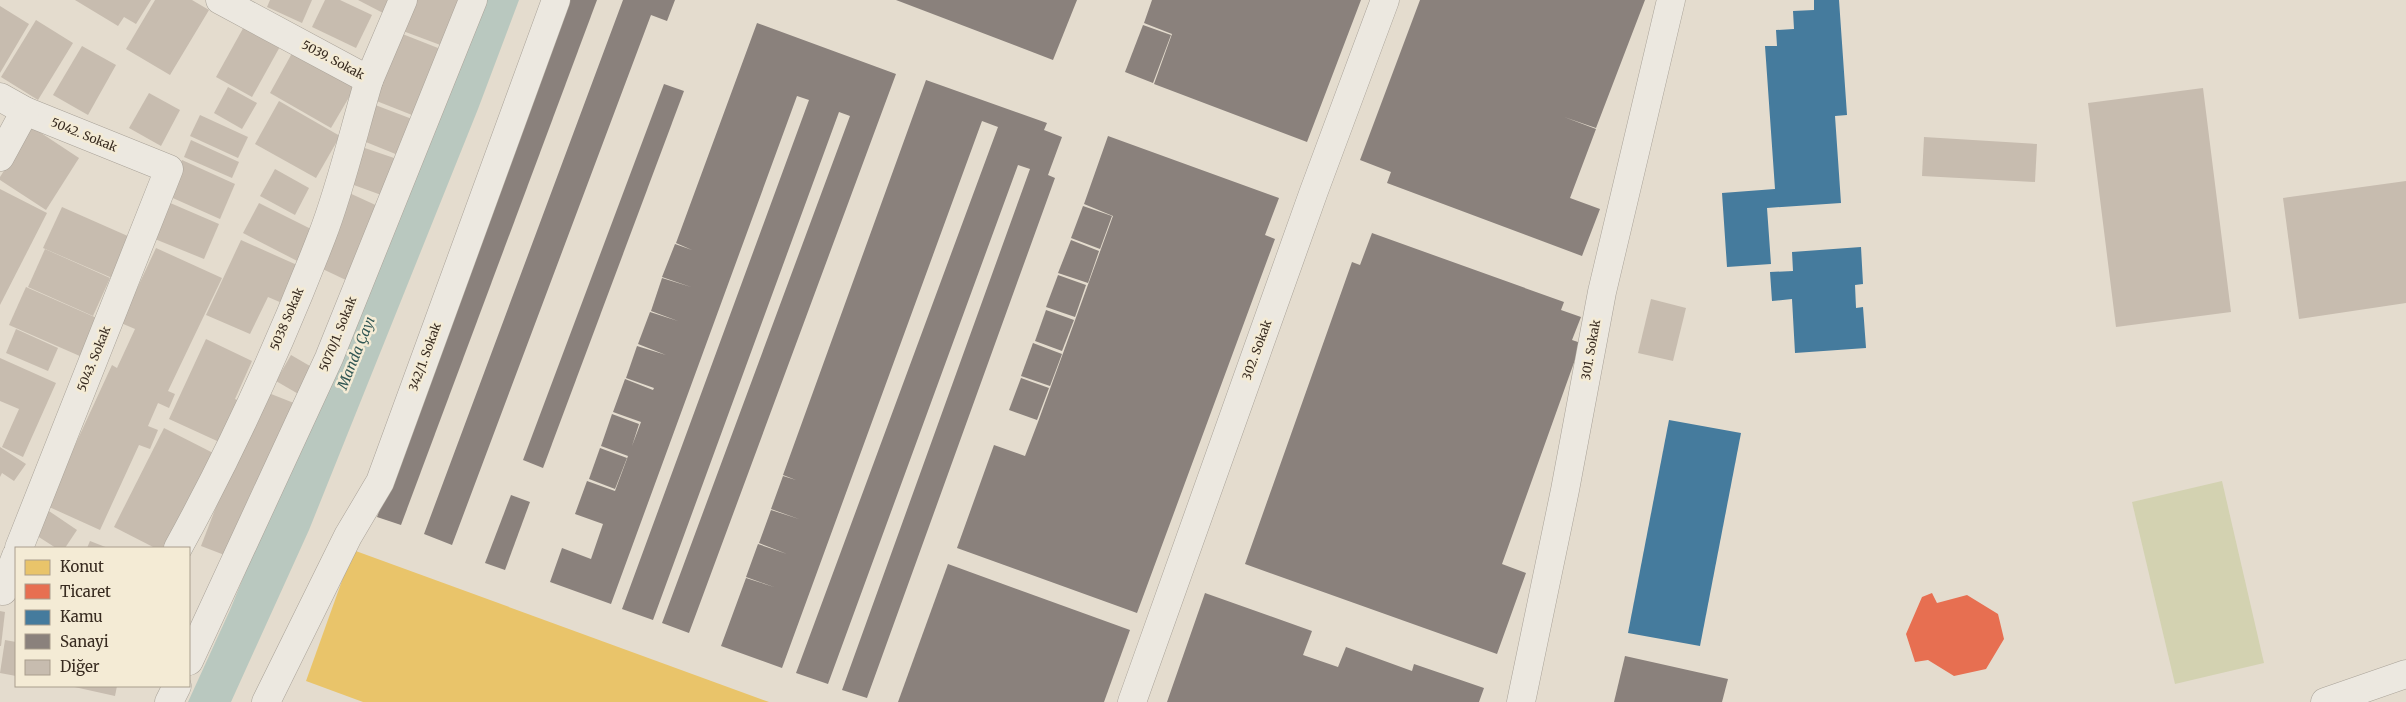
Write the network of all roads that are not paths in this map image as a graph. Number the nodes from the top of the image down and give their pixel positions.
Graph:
1 (220, 0) edge
2 (404, 0) edge
3 (473, 0) edge
4 (556, 0) edge
5 (1385, 0) edge
6 (1671, 0) edge
7 (369, 80) junction
8 (0, 97) edge
9 (25, 111) junction
10 (0, 157) edge
11 (170, 169) joint
12 (19, 547) edge
13 (179, 547) edge
14 (15, 560) edge
15 (6, 592) edge
16 (192, 645) edge
17 (2406, 674) edge
18 (176, 687) edge
19 (169, 702) edge
20 (266, 702) edge
21 (1132, 702) edge
22 (1521, 702) edge
23 (2325, 702) edge

1 - 7 street, 5039. Sokak
2 - 7 street, 5039. Sokak
3 - 16 street, 5070/1. Sokak
4 - 20 street, 342/1. Sokak
5 - 21 street, 302. Sokak
6 - 22 street, 301. Sokak
7 - 13 street, 5038 Sokak
8 - 9 street, 5042. Sokak
9 - 10 street
9 - 11 street, 5042. Sokak
11 - 12 street, 5043. Sokak
14 - 15 street
17 - 23 street
18 - 19 street

